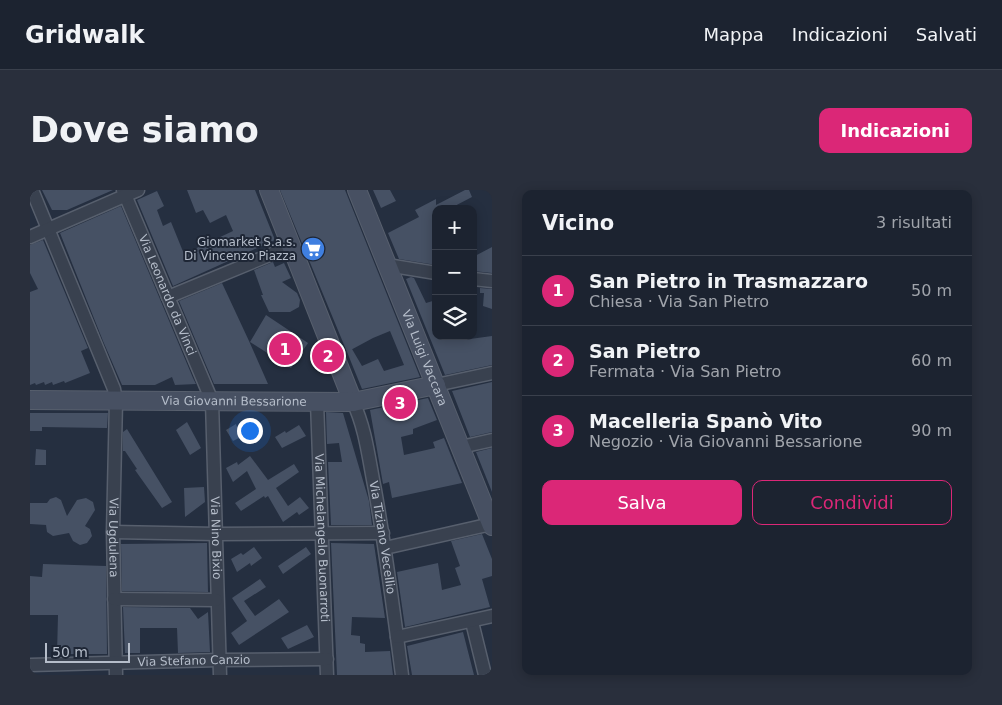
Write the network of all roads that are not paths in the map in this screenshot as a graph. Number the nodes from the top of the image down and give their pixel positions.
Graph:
1 (32, 190) edge
2 (269, 190) edge
3 (357, 190) edge
4 (129, 192) edge
5 (48, 229) junction
6 (30, 236) edge
7 (289, 246) junction
8 (387, 264) junction
9 (432, 272) edge
10 (477, 280) edge
11 (492, 282) edge
12 (168, 297) junction
13 (492, 373) edge
14 (436, 384) junction
15 (30, 400) edge
16 (116, 401) junction
17 (212, 401) junction
18 (317, 402) junction
19 (353, 402) junction
20 (492, 440) edge
21 (461, 447) junction
22 (492, 525) edge
23 (113, 532) junction
24 (382, 533) junction
25 (216, 534) junction
26 (323, 535) junction
27 (385, 548) junction
28 (114, 600) junction
29 (216, 600) junction
30 (492, 616) edge
31 (472, 622) junction
32 (397, 637) junction
33 (219, 660) junction
34 (326, 660) junction
35 (30, 665) edge
36 (115, 669) edge
37 (64, 670) edge
38 (220, 675) edge
39 (327, 675) edge
40 (402, 675) edge
41 (485, 675) edge

1 - 5 street, Via Ugdulena
2 - 7 main road
3 - 8 main road, Via Luigi Vaccara
4 - 5 street
4 - 12 street, Via Leonardo da Vinci
5 - 6 street
5 - 16 street, Via Ugdulena
7 - 12 street
7 - 19 main road
8 - 9 street
8 - 14 main road, Via Luigi Vaccara
10 - 11 street
12 - 17 street, Via Leonardo da Vinci
13 - 14 street
14 - 19 main road, Via Giovanni Bessarione
14 - 21 main road, Via Luigi Vaccara
15 - 16 main road, Via Giovanni Bessarione
16 - 17 main road, Via Giovanni Bessarione
16 - 23 street, Via Ugdulena
17 - 18 main road, Via Giovanni Bessarione
17 - 25 street, Via Nino Bixio
18 - 19 main road, Via Giovanni Bessarione
18 - 26 street, Via Michelangelo Buonarroti
19 - 24 street, Via Tiziano Vecellio
20 - 21 street
21 - 22 main road, Via Luigi Vaccara
22 - 27 street
23 - 25 street
23 - 28 street, Via Ugdulena
24 - 26 street
24 - 27 street, Via Tiziano Vecellio
25 - 26 street
25 - 29 street, Via Nino Bixio
26 - 34 street, Via Michelangelo Buonarroti
27 - 32 street, Via Tiziano Vecellio
28 - 29 street
28 - 36 street, Via Ugdulena
29 - 33 street, Via Nino Bixio
30 - 31 street
31 - 32 street
31 - 41 street
32 - 40 street, Via Tiziano Vecellio
33 - 34 street, Via Stefano Canzio
33 - 36 street, Via Stefano Canzio
33 - 38 street, Via Nino Bixio
34 - 39 street, Via Michelangelo Buonarroti
35 - 37 street, Via Stefano Canzio
36 - 37 street, Via Stefano Canzio

